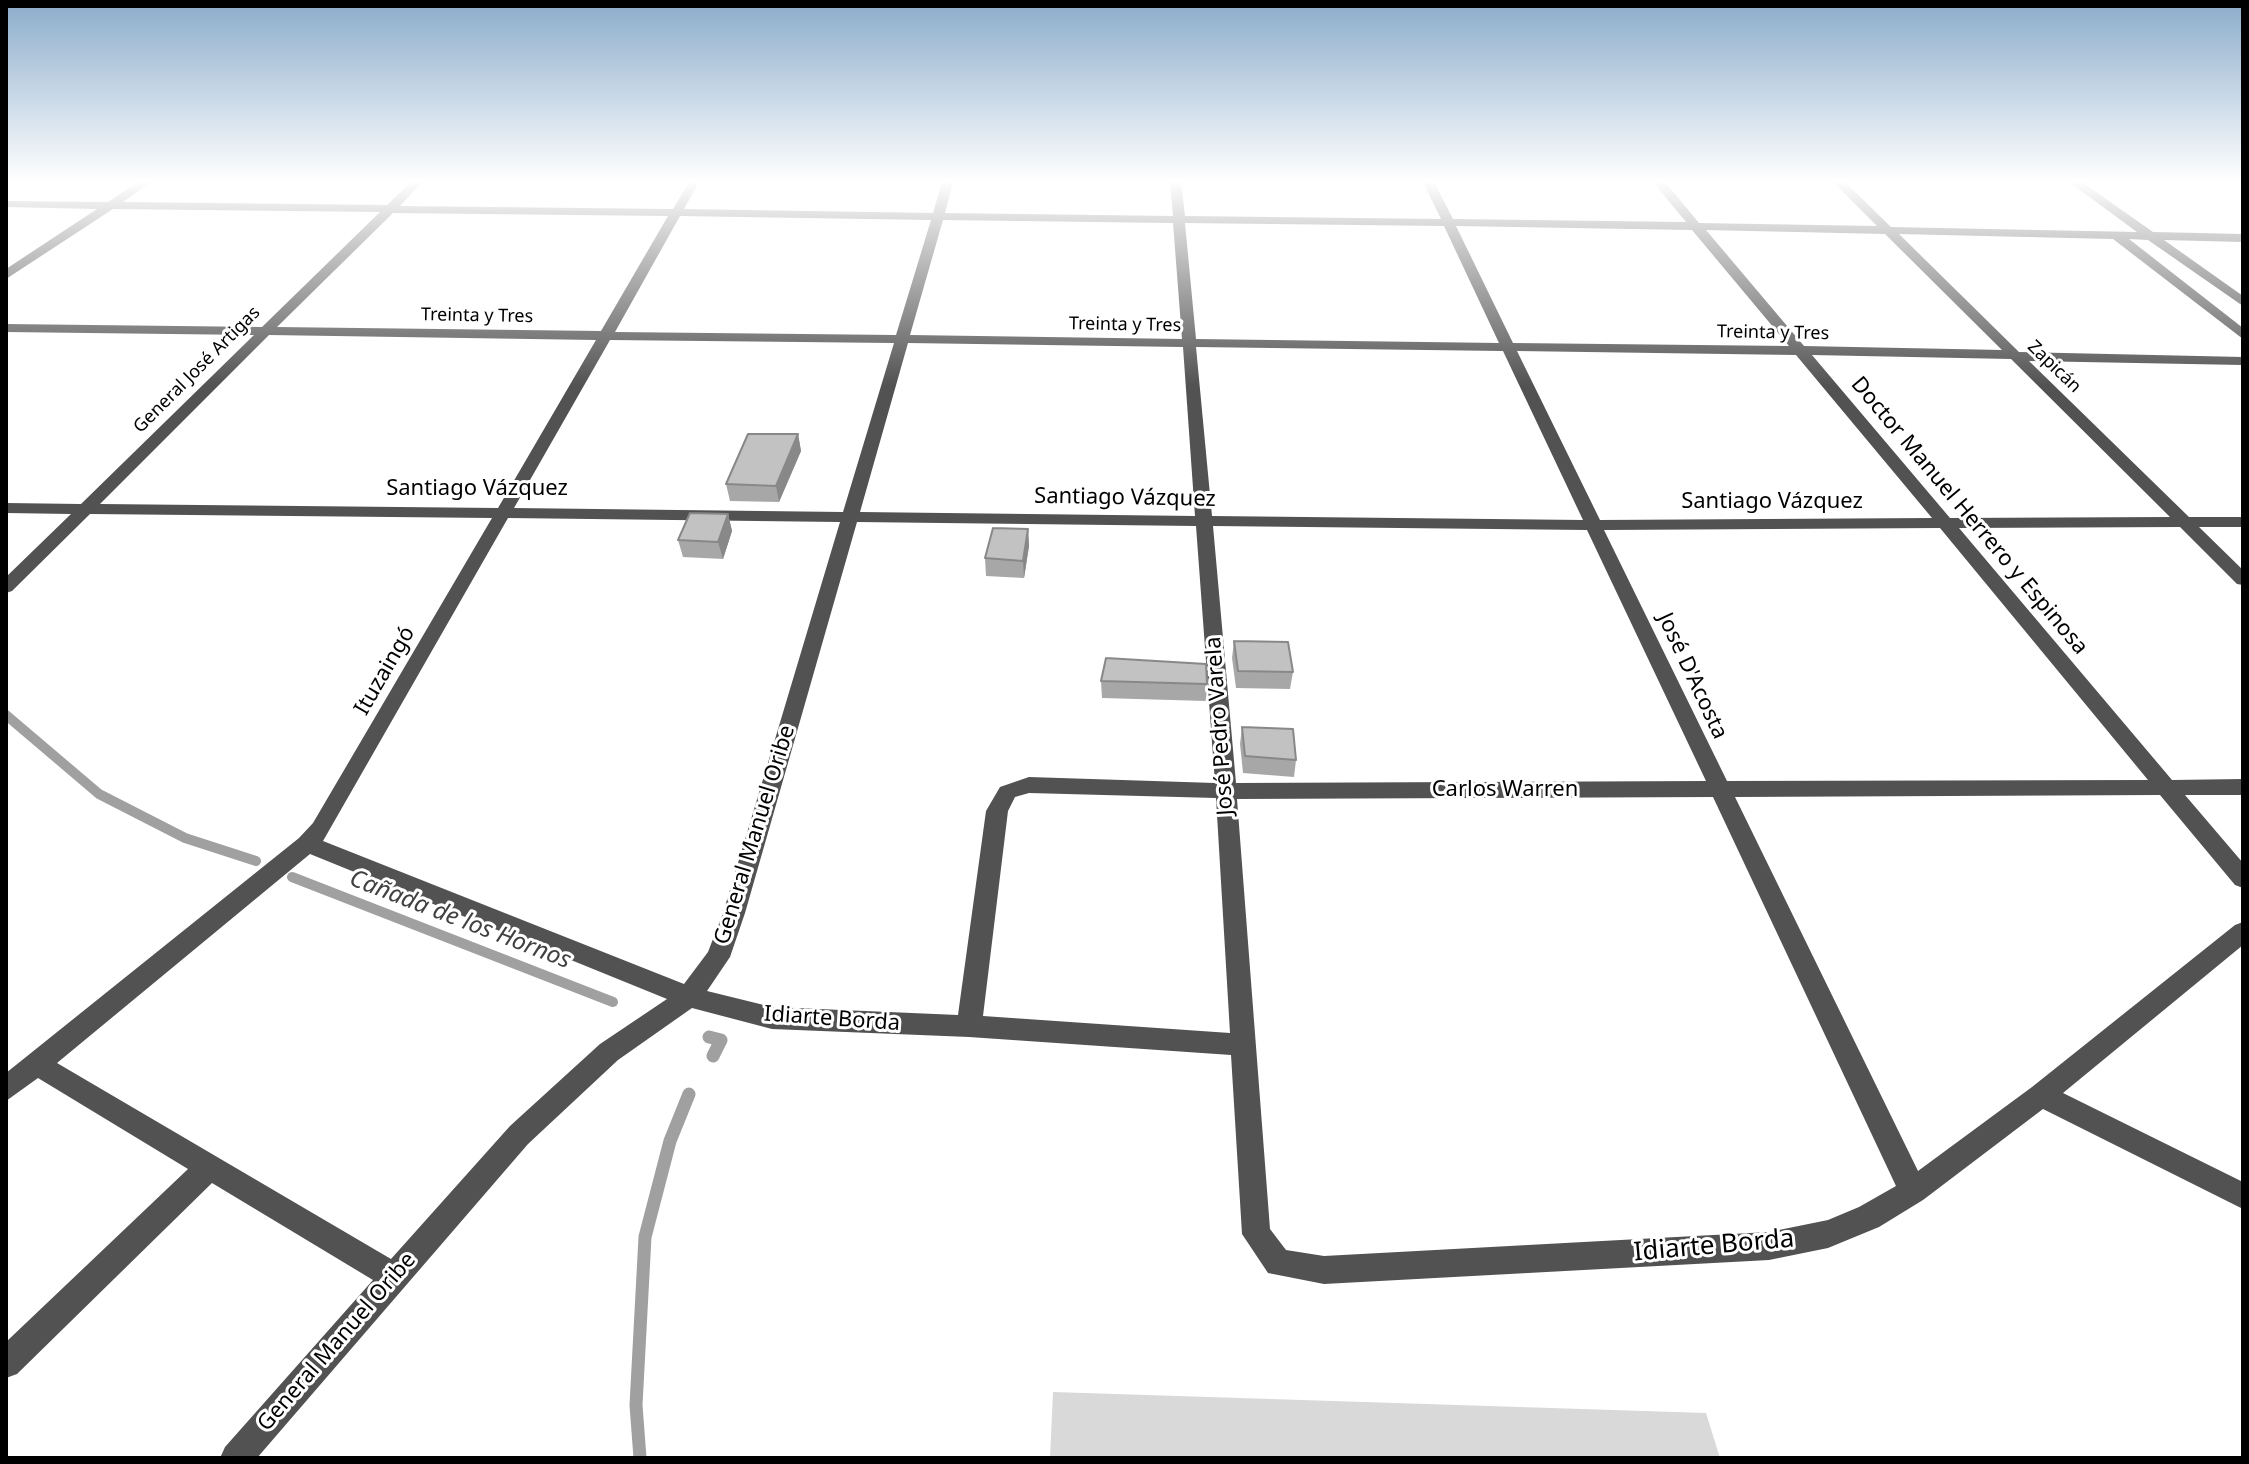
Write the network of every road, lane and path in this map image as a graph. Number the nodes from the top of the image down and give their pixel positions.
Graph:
1 (43, 250) edge
2 (347, 250) edge
3 (655, 250) edge
4 (927, 250) edge
5 (1183, 250) edge
6 (1462, 250) edge
7 (1716, 250) edge
8 (1908, 250) edge
9 (2135, 250) edge
10 (2168, 250) edge
11 (6, 275) edge
12 (2190, 294) junction
13 (2237, 298) edge
14 (6, 328) edge
15 (265, 331) junction
16 (2243, 335) edge
17 (607, 336) junction
18 (899, 341) junction
19 (1191, 343) junction
20 (1507, 347) junction
21 (1799, 352) junction
22 (2014, 356) junction
23 (2243, 361) edge
24 (6, 508) edge
25 (86, 509) junction
26 (506, 511) junction
27 (848, 514) junction
28 (2182, 521) junction
29 (1204, 522) junction
30 (1944, 522) junction
31 (2243, 522) edge
32 (1593, 525) junction
33 (2243, 580) edge
34 (6, 587) edge
35 (2165, 787) junction
36 (2243, 787) edge
37 (1719, 789) junction
38 (1226, 791) junction
39 (307, 844) junction
40 (2243, 879) edge
41 (2243, 932) edge
42 (689, 997) junction
43 (969, 1026) junction
44 (1243, 1045) junction
45 (37, 1064) junction
46 (6, 1089) edge
47 (2041, 1095) junction
48 (209, 1167) junction
49 (1913, 1191) junction
50 (2243, 1196) edge
51 (1278, 1263) joint
52 (394, 1277) junction
53 (6, 1363) edge
54 (236, 1458) edge

1 - 11 street
2 - 15 street, General José Artigas
3 - 17 street, Ituzaingó
4 - 18 street, General Manuel Oribe
5 - 19 street, José Pedro Varela
6 - 20 street, José D'Acosta
7 - 21 street, Doctor Manuel Herrero y Espinosa
8 - 22 street, Zapicán
9 - 12 street
10 - 13 street
12 - 13 street
12 - 16 street
14 - 15 street, Treinta y Tres
15 - 17 street, Treinta y Tres
15 - 25 street, General José Artigas
17 - 18 street, Treinta y Tres
17 - 26 street, Ituzaingó
18 - 19 street, Treinta y Tres
18 - 27 street, General Manuel Oribe
19 - 20 street, Treinta y Tres
19 - 29 street, José Pedro Varela
20 - 21 street, Treinta y Tres
20 - 32 street, José D'Acosta
21 - 22 street, Treinta y Tres
21 - 30 street, Doctor Manuel Herrero y Espinosa
22 - 23 street, Treinta y Tres
22 - 28 street, Zapicán
24 - 25 street, Santiago Vázquez
25 - 26 street, Santiago Vázquez
25 - 34 street, General José Artigas
26 - 27 street, Santiago Vázquez
26 - 39 street, Ituzaingó
27 - 29 street, Santiago Vázquez
27 - 42 street, General Manuel Oribe
28 - 30 street, Santiago Vázquez
28 - 31 street, Santiago Vázquez
28 - 33 street, Zapicán
29 - 32 street, Santiago Vázquez
29 - 38 street, José Pedro Varela
30 - 32 street, Santiago Vázquez
30 - 35 street, Doctor Manuel Herrero y Espinosa
32 - 37 street, José D'Acosta
35 - 36 street, Carlos Warren
35 - 37 street, Carlos Warren
35 - 40 street, Doctor Manuel Herrero y Espinosa
37 - 38 street, Carlos Warren
37 - 49 street, José D'Acosta
38 - 43 street, Carlos Warren
38 - 44 street, José Pedro Varela
39 - 42 street, Idiarte Borda
39 - 45 street, Ituzaingó
41 - 47 street, Idiarte Borda
42 - 43 street, Idiarte Borda
42 - 52 street, General Manuel Oribe
43 - 44 street, Idiarte Borda
44 - 51 street, José Pedro Varela
45 - 46 street, Ituzaingó
45 - 48 street
47 - 49 street, Idiarte Borda
47 - 50 street
48 - 52 street
48 - 53 street
49 - 51 street, Idiarte Borda
52 - 54 street, General Manuel Oribe

